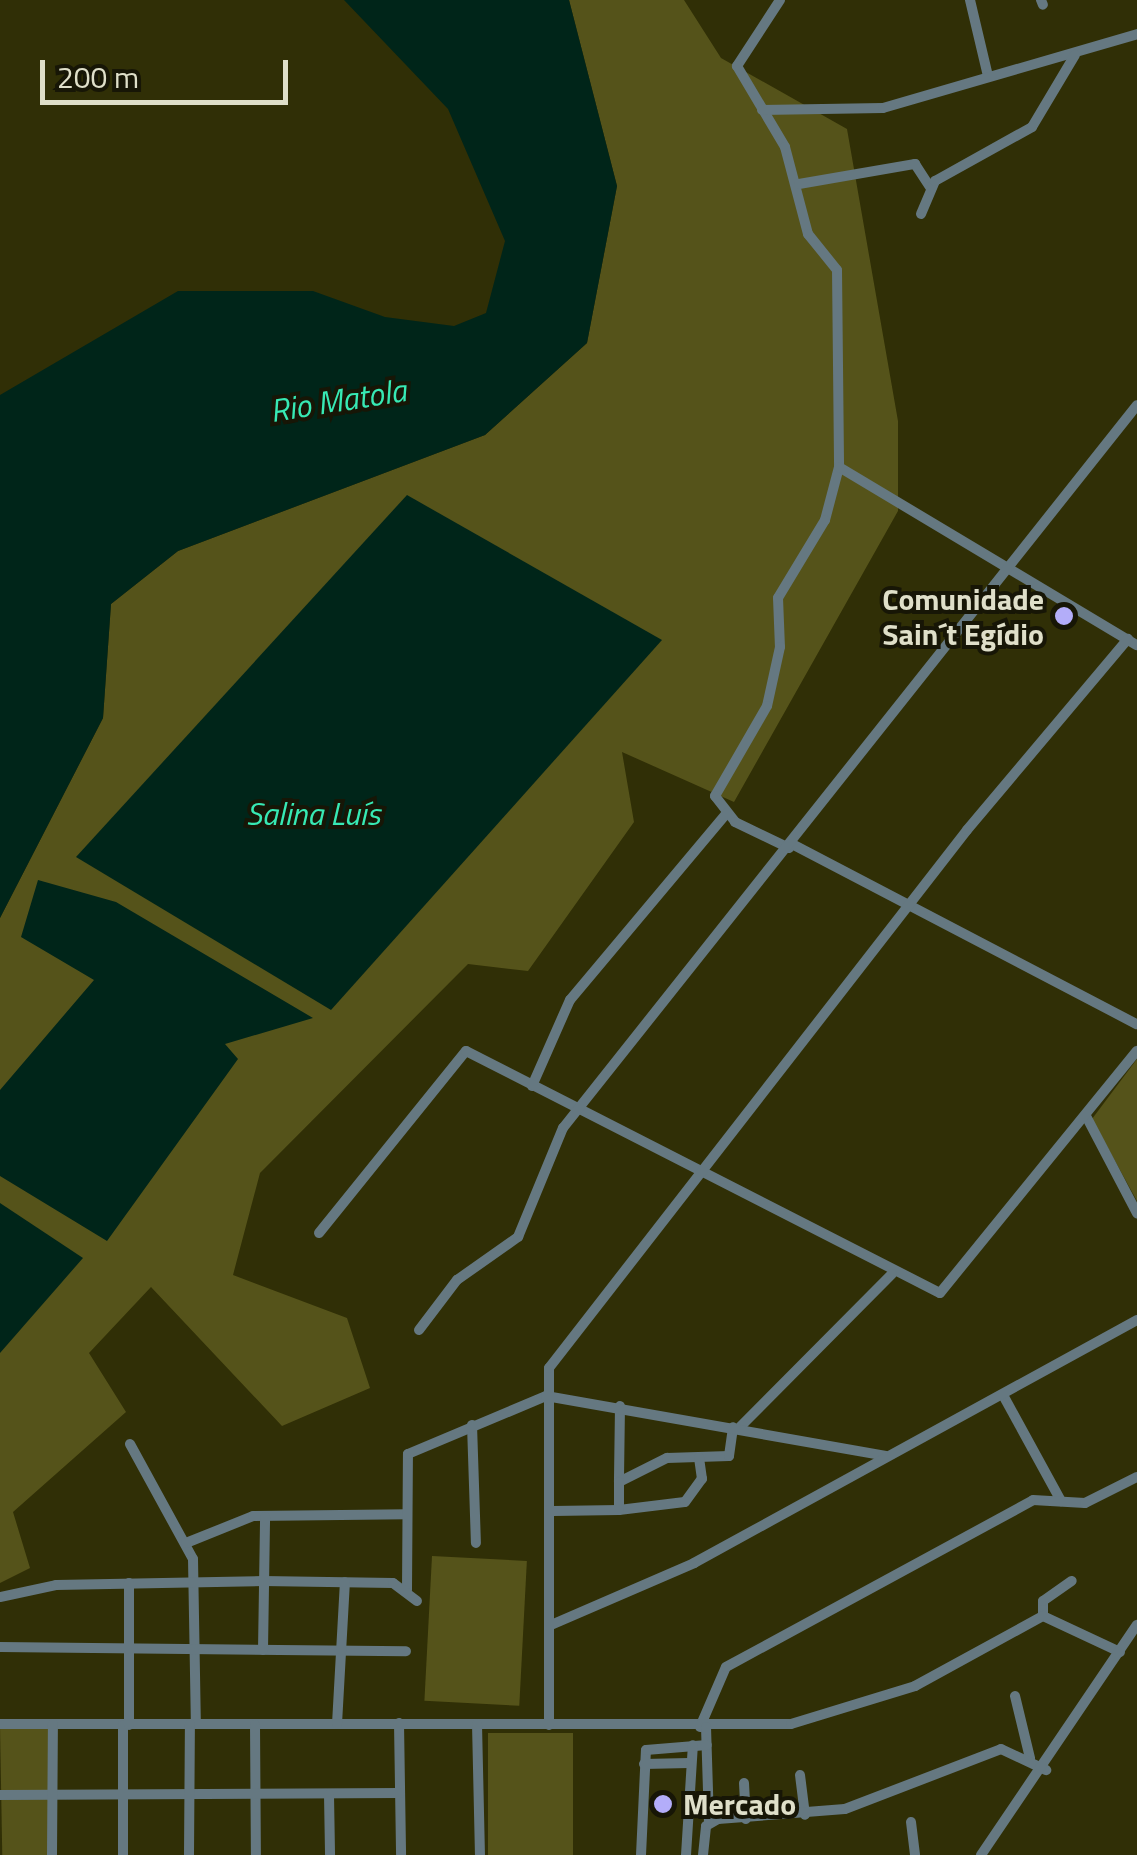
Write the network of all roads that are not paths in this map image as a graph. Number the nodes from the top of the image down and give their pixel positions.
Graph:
1 (780, 0) edge
2 (970, 0) edge
3 (1137, 34) edge
4 (1075, 54) junction
5 (988, 76) junction
6 (762, 110) junction
7 (798, 184) junction
8 (930, 187) junction
9 (921, 214) dead end
10 (1137, 405) edge
11 (838, 467) junction
12 (1009, 562) junction
13 (1133, 642) edge
14 (727, 813) junction
15 (791, 846) junction
16 (910, 906) junction
17 (1137, 1024) edge
18 (1137, 1051) edge
19 (532, 1086) junction
20 (579, 1107) junction
21 (1086, 1116) junction
22 (702, 1172) junction
23 (1137, 1213) edge
24 (318, 1233) dead end
25 (892, 1274) junction
26 (1137, 1320) edge
27 (419, 1330) dead end
28 (1003, 1394) junction
29 (546, 1396) junction
30 (620, 1406) junction
31 (472, 1425) junction
32 (736, 1428) junction
33 (130, 1444) dead end
34 (886, 1456) junction
35 (699, 1457) junction
36 (1137, 1478) edge
37 (620, 1482) junction
38 (1061, 1501) junction
39 (619, 1510) junction
40 (553, 1511) junction
41 (406, 1514) junction
42 (265, 1516) junction
43 (186, 1543) junction
44 (476, 1543) dead end
45 (263, 1581) junction
46 (1072, 1581) dead end
47 (345, 1582) junction
48 (129, 1584) junction
49 (197, 1584) junction
50 (407, 1590) junction
51 (0, 1597) edge
52 (417, 1601) dead end
53 (1043, 1616) junction
54 (552, 1625) junction
55 (1137, 1625) edge
56 (0, 1647) edge
57 (130, 1648) junction
58 (197, 1649) junction
59 (338, 1649) junction
60 (263, 1650) junction
61 (406, 1651) dead end
62 (1120, 1652) junction
63 (1015, 1696) dead end
64 (399, 1723) junction
65 (0, 1724) edge
66 (53, 1724) junction
67 (193, 1724) junction
68 (337, 1724) junction
69 (477, 1724) junction
70 (126, 1725) junction
71 (256, 1725) junction
72 (549, 1725) junction
73 (703, 1727) junction
74 (707, 1744) junction
75 (693, 1745) junction
76 (1030, 1758) junction
77 (689, 1763) junction
78 (644, 1764) junction
79 (1046, 1770) junction
80 (800, 1775) dead end
81 (744, 1783) dead end
82 (400, 1793) junction
83 (52, 1794) junction
84 (190, 1794) junction
85 (0, 1795) edge
86 (123, 1795) junction
87 (256, 1795) junction
88 (329, 1795) junction
89 (806, 1815) junction
90 (746, 1820) junction
91 (709, 1822) junction
92 (910, 1822) dead end
93 (52, 1855) edge
94 (123, 1855) edge
95 (190, 1855) edge
96 (256, 1855) edge
97 (330, 1855) edge
98 (402, 1855) edge
99 (480, 1855) edge
100 (641, 1855) edge
101 (686, 1855) edge
102 (704, 1855) edge
103 (914, 1855) edge
104 (981, 1855) edge

1 - 6 street
2 - 5 street
3 - 4 street
4 - 5 street
4 - 8 street
5 - 6 street
6 - 7 street
7 - 8 street
7 - 11 street
8 - 9 street
10 - 12 street
11 - 12 street
11 - 14 street
12 - 13 street
12 - 15 street
13 - 16 street
14 - 15 street
14 - 19 street
15 - 16 street
15 - 20 street
16 - 17 street
16 - 22 street
18 - 21 street
19 - 20 street
19 - 24 street
20 - 22 street
20 - 27 street
21 - 23 street
21 - 25 street
22 - 25 street
22 - 29 street
25 - 32 street
26 - 28 street
28 - 34 street
28 - 38 street
29 - 30 street
29 - 31 street
29 - 40 street
30 - 32 street
30 - 37 street
31 - 41 street
31 - 44 street
32 - 34 street
32 - 35 street
33 - 43 street
34 - 54 street
35 - 37 street
35 - 39 street
36 - 38 street
37 - 39 street
38 - 73 street
39 - 40 street
40 - 54 street
41 - 42 street
41 - 50 street
42 - 43 street
42 - 45 street
43 - 49 street
45 - 47 street
45 - 49 street
45 - 60 street
46 - 53 street
47 - 50 street
47 - 59 street
48 - 49 street
48 - 51 street
48 - 57 street
49 - 58 street
50 - 52 street
53 - 62 street
53 - 73 street
54 - 72 street
55 - 62 street
56 - 57 street
57 - 58 street
57 - 70 street
58 - 60 street
58 - 67 street
59 - 60 street
59 - 61 street
59 - 68 street
62 - 79 street
63 - 76 street
64 - 68 street
64 - 69 street
64 - 82 street
65 - 66 street
66 - 70 street
66 - 83 street
67 - 70 street
67 - 71 street
67 - 84 street
68 - 71 street
69 - 72 street
69 - 99 street
70 - 86 street
71 - 87 street
72 - 73 street
73 - 74 street
74 - 75 street
74 - 91 street
75 - 77 street
75 - 78 street
76 - 79 street
76 - 89 street
77 - 78 street
77 - 101 street
78 - 100 street
79 - 104 street
80 - 89 street
81 - 90 street
82 - 88 street
82 - 98 street
83 - 85 street
83 - 86 street
83 - 93 street
84 - 86 street
84 - 87 street
84 - 95 street
86 - 94 street
87 - 88 street
87 - 96 street
88 - 97 street
89 - 90 street
90 - 91 street
91 - 102 street
92 - 103 street

